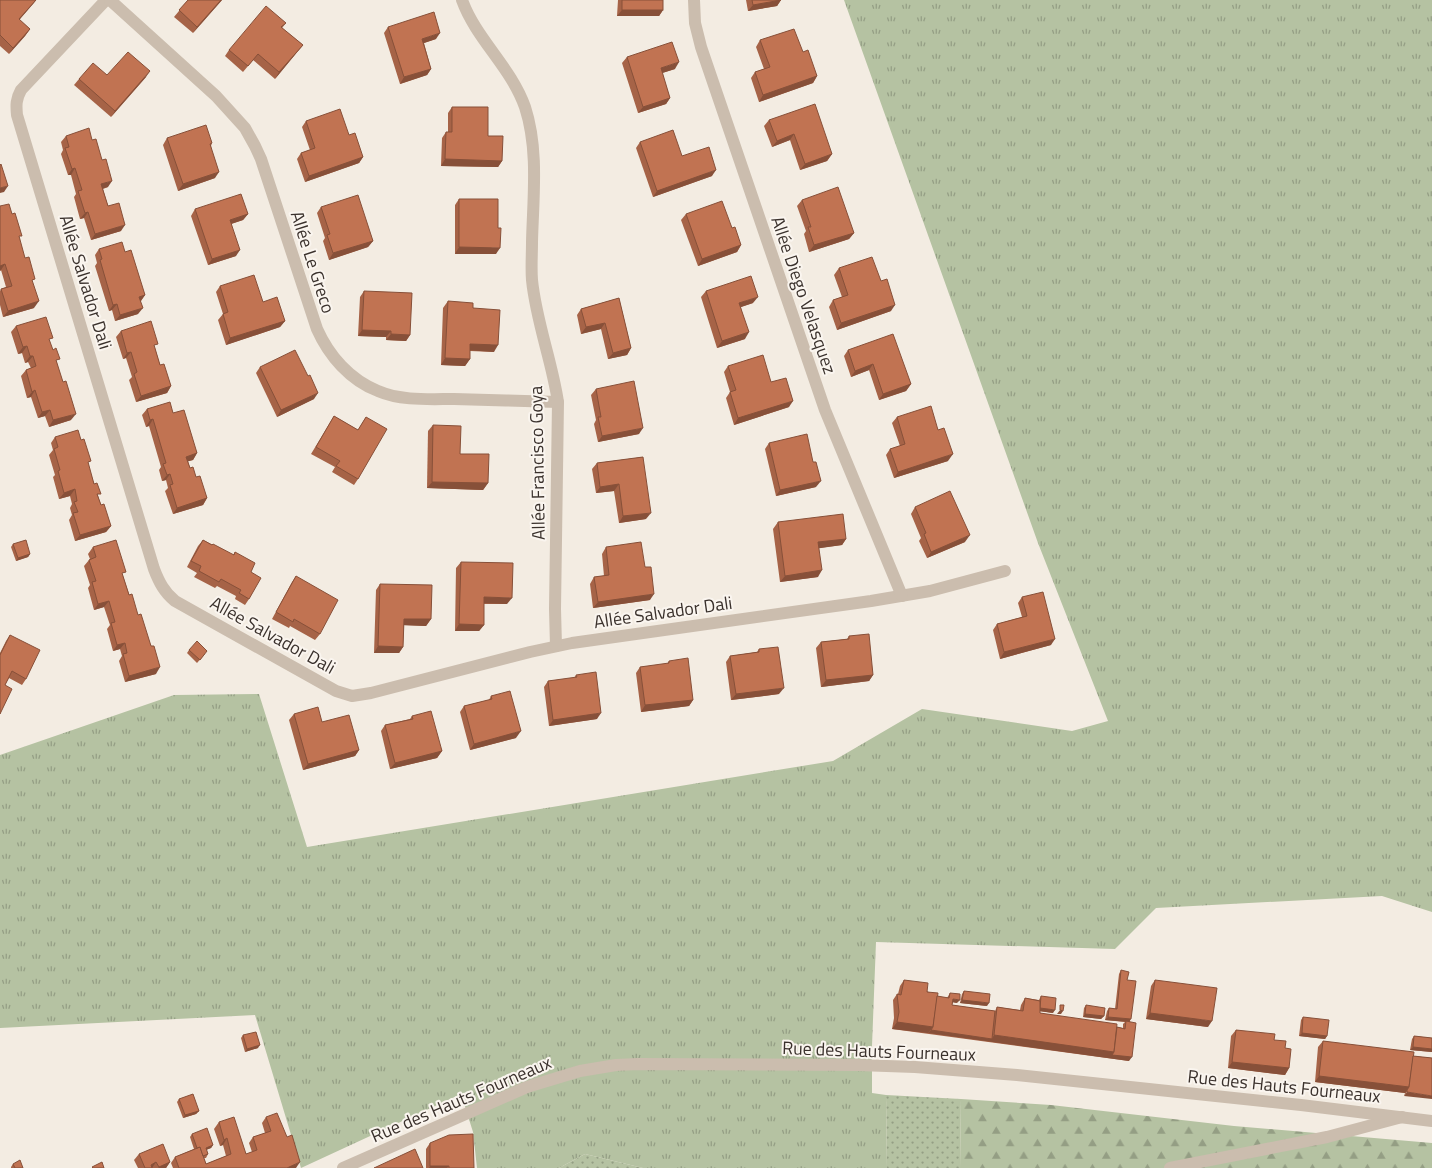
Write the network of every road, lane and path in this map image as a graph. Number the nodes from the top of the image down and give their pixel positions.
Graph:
1 (106, 0) edge
2 (110, 0) edge
3 (462, 0) edge
4 (694, 0) edge
5 (558, 402) junction
6 (1005, 570) dead end
7 (902, 596) junction
8 (556, 646) junction
9 (1402, 1117) junction
10 (1432, 1121) edge
11 (343, 1168) edge
12 (1170, 1168) edge

1 - 8 street, Allée Salvador Dali
2 - 5 street, Allée Le Greco
3 - 5 street, Allée Francisco Goya
4 - 7 street, Allée Diego Velasquez
5 - 8 street, Allée Francisco Goya
6 - 7 street, Allée Salvador Dali
7 - 8 street, Allée Salvador Dali
9 - 10 street, Rue des Hauts Fourneaux
9 - 11 street, Rue des Hauts Fourneaux
9 - 12 street

